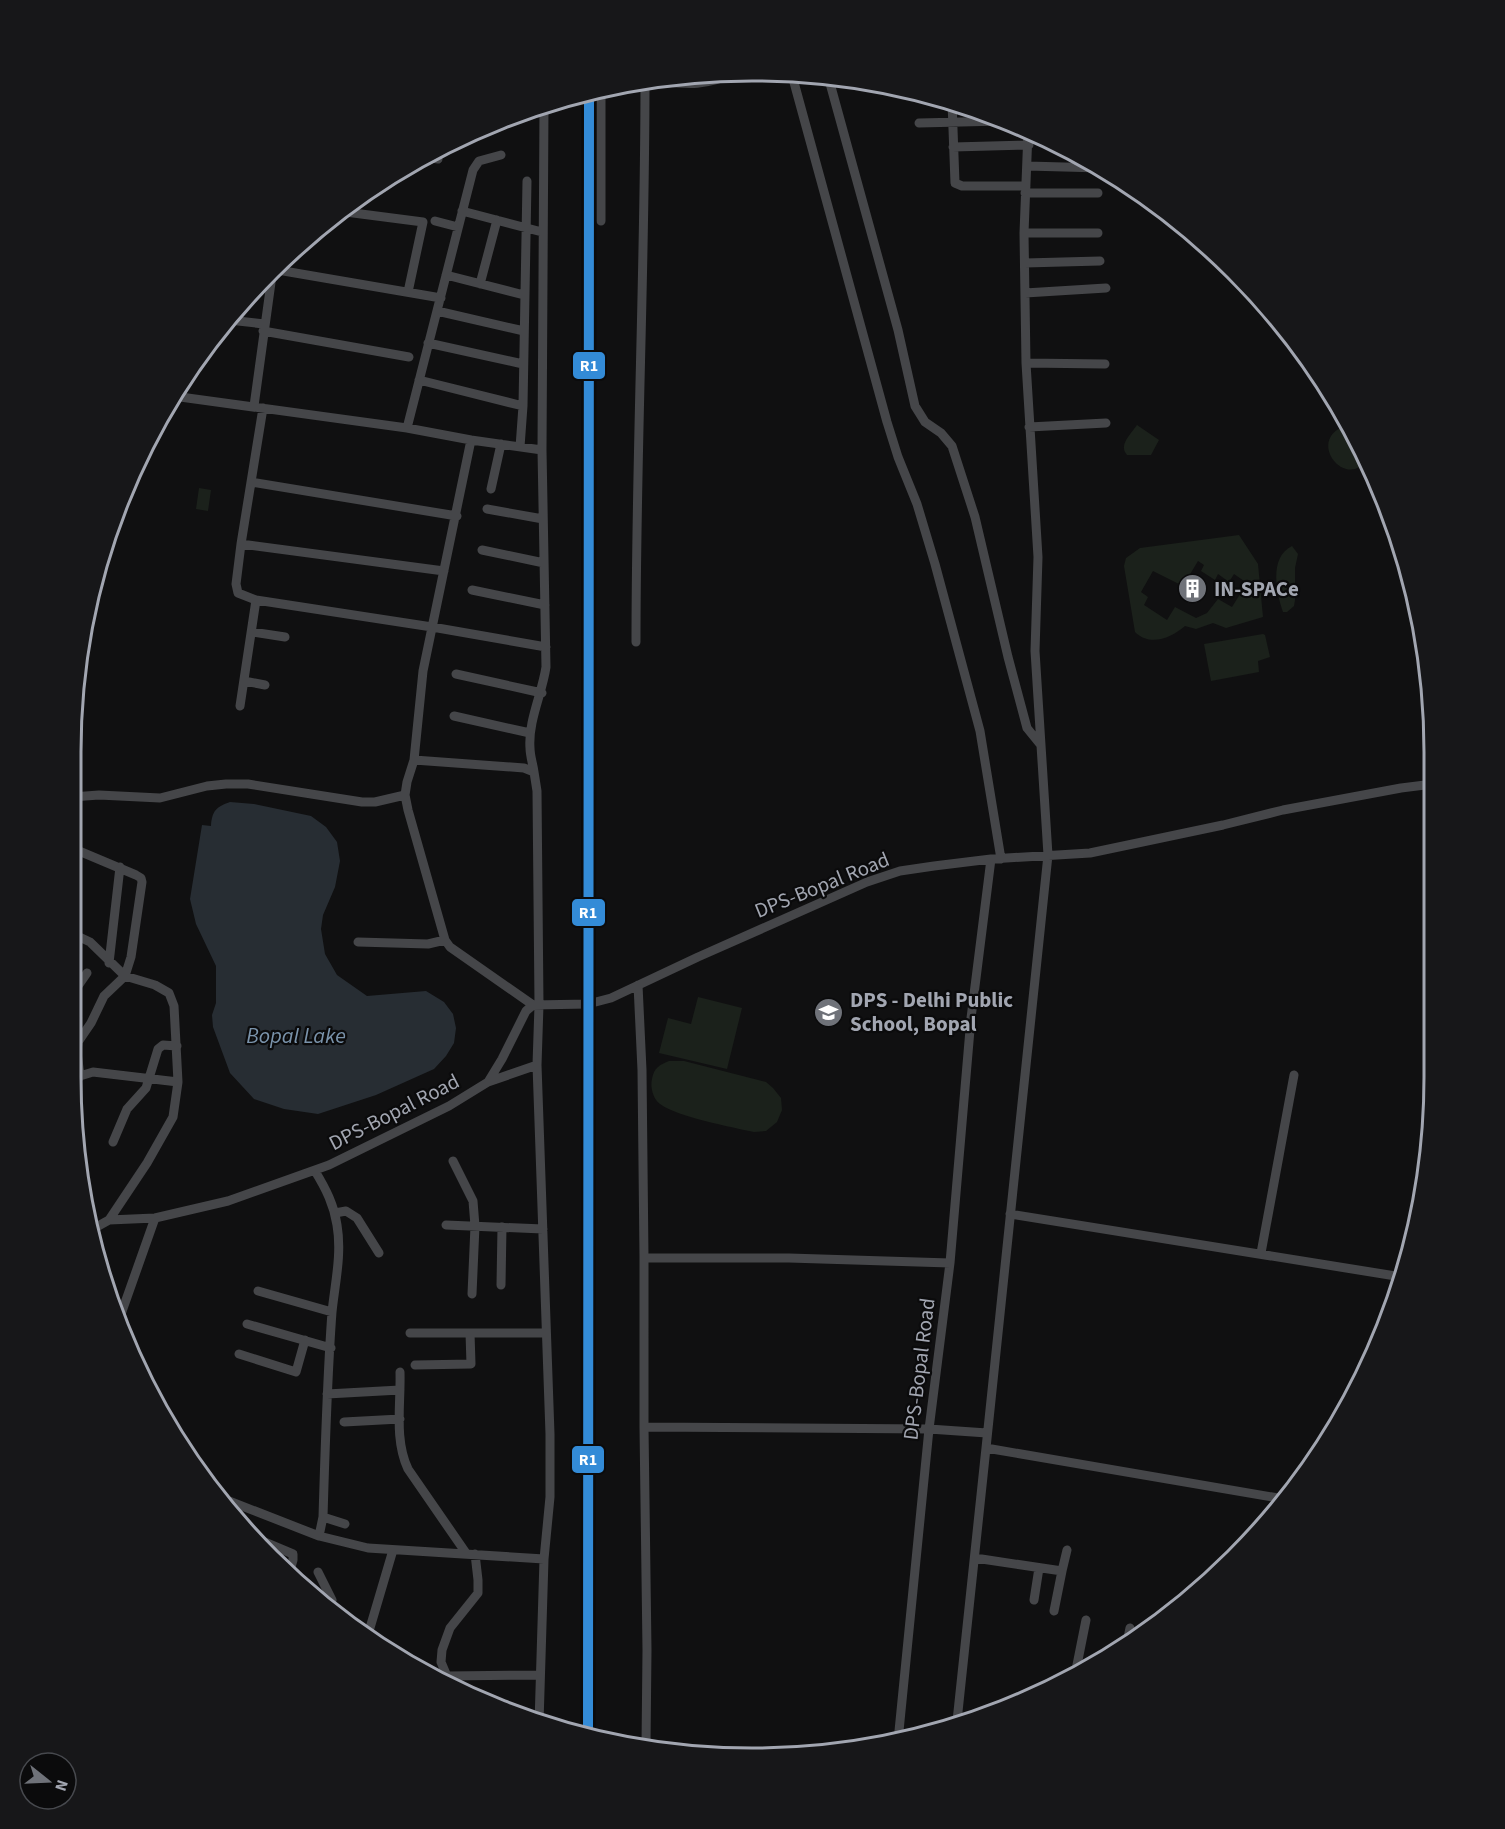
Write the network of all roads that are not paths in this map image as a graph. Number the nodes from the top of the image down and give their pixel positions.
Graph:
1 (713, 82) edge
2 (794, 82) edge
3 (687, 84) edge
4 (831, 86) edge
5 (645, 90) edge
6 (601, 99) edge
7 (952, 112) edge
8 (543, 115) edge
9 (980, 121) edge
10 (952, 122) junction
11 (919, 123) dead end
12 (1029, 141) edge
13 (1029, 145) junction
14 (953, 147) junction
15 (501, 155) dead end
16 (1027, 166) junction
17 (1081, 167) edge
18 (527, 181) dead end
19 (1026, 190) junction
20 (1098, 193) dead end
21 (462, 211) junction
22 (353, 213) edge
23 (497, 220) junction
24 (435, 221) dead end
25 (602, 221) dead end
26 (458, 227) junction
27 (526, 229) junction
28 (542, 232) junction
29 (1024, 233) junction
30 (1098, 233) dead end
31 (1100, 261) dead end
32 (1025, 264) junction
33 (285, 271) edge
34 (446, 275) junction
35 (480, 284) junction
36 (270, 287) edge
37 (1106, 288) dead end
38 (408, 292) junction
39 (1025, 293) junction
40 (524, 295) junction
41 (441, 298) junction
42 (437, 311) junction
43 (238, 322) edge
44 (264, 328) junction
45 (524, 331) junction
46 (428, 343) junction
47 (409, 357) dead end
48 (1026, 363) junction
49 (524, 364) junction
50 (1105, 364) dead end
51 (419, 380) junction
52 (183, 397) edge
53 (523, 406) junction
54 (258, 407) junction
55 (1106, 423) dead end
56 (1029, 427) junction
57 (407, 428) junction
58 (471, 440) junction
59 (501, 444) junction
60 (520, 447) junction
61 (542, 450) junction
62 (251, 482) junction
63 (491, 489) dead end
64 (487, 509) dead end
65 (457, 516) junction
66 (543, 519) junction
67 (241, 544) junction
68 (482, 550) dead end
69 (544, 563) junction
70 (444, 571) junction
71 (472, 590) dead end
72 (256, 600) junction
73 (545, 605) junction
74 (432, 627) junction
75 (252, 632) junction
76 (285, 637) dead end
77 (636, 642) dead end
78 (546, 647) junction
79 (456, 674) dead end
80 (244, 681) junction
81 (266, 685) dead end
82 (542, 693) junction
83 (240, 706) dead end
84 (454, 716) dead end
85 (530, 733) junction
86 (1040, 744) junction
87 (414, 760) junction
88 (534, 772) junction
89 (1424, 785) edge
90 (405, 795) junction
91 (81, 796) edge
92 (81, 852) edge
93 (1047, 855) junction
94 (996, 859) junction
95 (120, 867) junction
96 (81, 938) edge
97 (444, 940) junction
98 (358, 942) dead end
99 (110, 963) junction
100 (87, 973) dead end
101 (125, 976) junction
102 (81, 982) edge
103 (638, 985) junction
104 (536, 1005) junction
105 (81, 1038) edge
106 (177, 1046) junction
107 (537, 1065) junction
108 (81, 1076) edge
109 (1294, 1076) dead end
110 (150, 1079) junction
111 (178, 1082) junction
112 (488, 1082) junction
113 (113, 1142) dead end
114 (453, 1161) dead end
115 (315, 1171) junction
116 (335, 1214) junction
117 (1011, 1214) junction
118 (155, 1218) junction
119 (109, 1220) junction
120 (98, 1225) edge
121 (446, 1225) dead end
122 (475, 1226) junction
123 (502, 1227) junction
124 (543, 1228) junction
125 (379, 1253) dead end
126 (1262, 1253) junction
127 (644, 1258) junction
128 (950, 1263) junction
129 (1393, 1275) edge
130 (501, 1285) dead end
131 (258, 1292) dead end
132 (472, 1294) dead end
133 (123, 1308) edge
134 (332, 1312) junction
135 (247, 1324) dead end
136 (410, 1333) dead end
137 (470, 1333) junction
138 (546, 1333) junction
139 (305, 1340) junction
140 (331, 1348) junction
141 (239, 1354) dead end
142 (416, 1365) dead end
143 (400, 1372) dead end
144 (400, 1390) junction
145 (327, 1394) junction
146 (400, 1419) junction
147 (344, 1422) dead end
148 (644, 1427) junction
149 (929, 1429) junction
150 (987, 1433) junction
151 (986, 1448) junction
152 (1275, 1497) edge
153 (234, 1502) edge
154 (323, 1517) junction
155 (345, 1524) dead end
156 (319, 1536) junction
157 (273, 1546) edge
158 (393, 1550) junction
159 (1067, 1550) dead end
160 (470, 1553) junction
161 (544, 1558) junction
162 (975, 1558) junction
163 (292, 1564) edge
164 (1039, 1568) junction
165 (1062, 1571) junction
166 (318, 1572) dead end
167 (331, 1598) edge
168 (1034, 1600) dead end
169 (1054, 1611) dead end
170 (1086, 1620) dead end
171 (1130, 1628) dead end
172 (371, 1629) edge
173 (1129, 1633) edge
174 (1077, 1664) edge
175 (446, 1674) edge
176 (540, 1675) junction
177 (454, 1678) edge
178 (539, 1713) edge
179 (958, 1715) edge
180 (899, 1731) edge
181 (646, 1739) edge

1 - 3 street
2 - 94 street
4 - 86 street
5 - 77 street
6 - 25 street
7 - 10 street
8 - 28 street
9 - 10 street
10 - 11 street
10 - 14 street
12 - 13 street
13 - 14 street
13 - 16 street
14 - 19 street
15 - 21 street
16 - 17 street
16 - 19 street
18 - 27 street
19 - 20 street
19 - 29 street
21 - 23 street
21 - 26 street
22 - 38 street
23 - 27 street
23 - 35 street
24 - 26 street
26 - 34 street
27 - 28 street
27 - 40 street
28 - 61 street
29 - 30 street
29 - 32 street
31 - 32 street
32 - 39 street
33 - 38 street
34 - 35 street
34 - 41 street
35 - 40 street
36 - 44 street
37 - 39 street
38 - 41 street
39 - 48 street
40 - 45 street
41 - 42 street
42 - 45 street
42 - 46 street
43 - 44 street
44 - 47 street
44 - 54 street
45 - 49 street
46 - 49 street
46 - 51 street
48 - 50 street
48 - 56 street
49 - 53 street
51 - 53 street
51 - 57 street
52 - 54 street
53 - 60 street
54 - 57 street
54 - 62 street
55 - 56 street
56 - 86 street
57 - 58 street
58 - 59 street
58 - 65 street
59 - 60 street
59 - 63 street
60 - 61 street
61 - 66 street
62 - 65 street
62 - 67 street
64 - 66 street
65 - 70 street
66 - 69 street
67 - 70 street
67 - 72 street
68 - 69 street
69 - 73 street
70 - 74 street
71 - 73 street
72 - 74 street
72 - 75 street
73 - 78 street
74 - 78 street
74 - 87 street
75 - 76 street
75 - 80 street
78 - 82 street
79 - 82 street
80 - 81 street
80 - 83 street
82 - 85 street
84 - 85 street
85 - 88 street
86 - 93 street
87 - 88 street
87 - 90 street
88 - 104 street
89 - 93 street
90 - 91 street
90 - 97 street
92 - 95 street
93 - 94 street
93 - 117 street
94 - 103 street, DPS-Bopal Road
94 - 128 street, DPS-Bopal Road
95 - 99 street
95 - 101 street
96 - 99 street
97 - 98 street
97 - 104 street
99 - 101 street
100 - 102 street
101 - 105 street
101 - 106 street
103 - 104 street, DPS-Bopal Road
103 - 127 street
104 - 107 street
104 - 112 street, DPS-Bopal Road
106 - 110 street
106 - 111 street
107 - 112 street
107 - 124 street
108 - 110 street
109 - 126 street
110 - 111 street
110 - 113 street
111 - 119 street
112 - 115 street, DPS-Bopal Road
114 - 122 street
115 - 116 street
115 - 118 street, DPS-Bopal Road
116 - 125 street
116 - 134 street
117 - 126 street
117 - 150 street
118 - 119 street, DPS-Bopal Road
118 - 133 street
119 - 120 street
121 - 122 street
122 - 123 street
122 - 132 street
123 - 124 street
123 - 130 street
124 - 138 street
126 - 129 street
127 - 128 street
127 - 148 street
128 - 149 street, DPS-Bopal Road
131 - 134 street
134 - 140 street
135 - 139 street
136 - 137 street
137 - 138 street
137 - 142 street
138 - 161 street
139 - 140 street
139 - 141 street
140 - 145 street
143 - 144 street
144 - 145 street
144 - 146 street
145 - 154 street
146 - 147 street
146 - 160 street
148 - 149 street
148 - 181 street
149 - 150 street
149 - 180 street, DPS-Bopal Road
150 - 151 street
151 - 152 street
151 - 162 street
153 - 156 street
154 - 155 street
154 - 156 street
156 - 158 street
157 - 163 street
158 - 160 street
158 - 172 street
159 - 165 street
160 - 161 street
160 - 175 street
161 - 176 street
162 - 164 street
162 - 179 street
164 - 165 street
164 - 168 street
165 - 169 street
166 - 167 street
170 - 174 street
171 - 173 street
176 - 177 street
176 - 178 street

